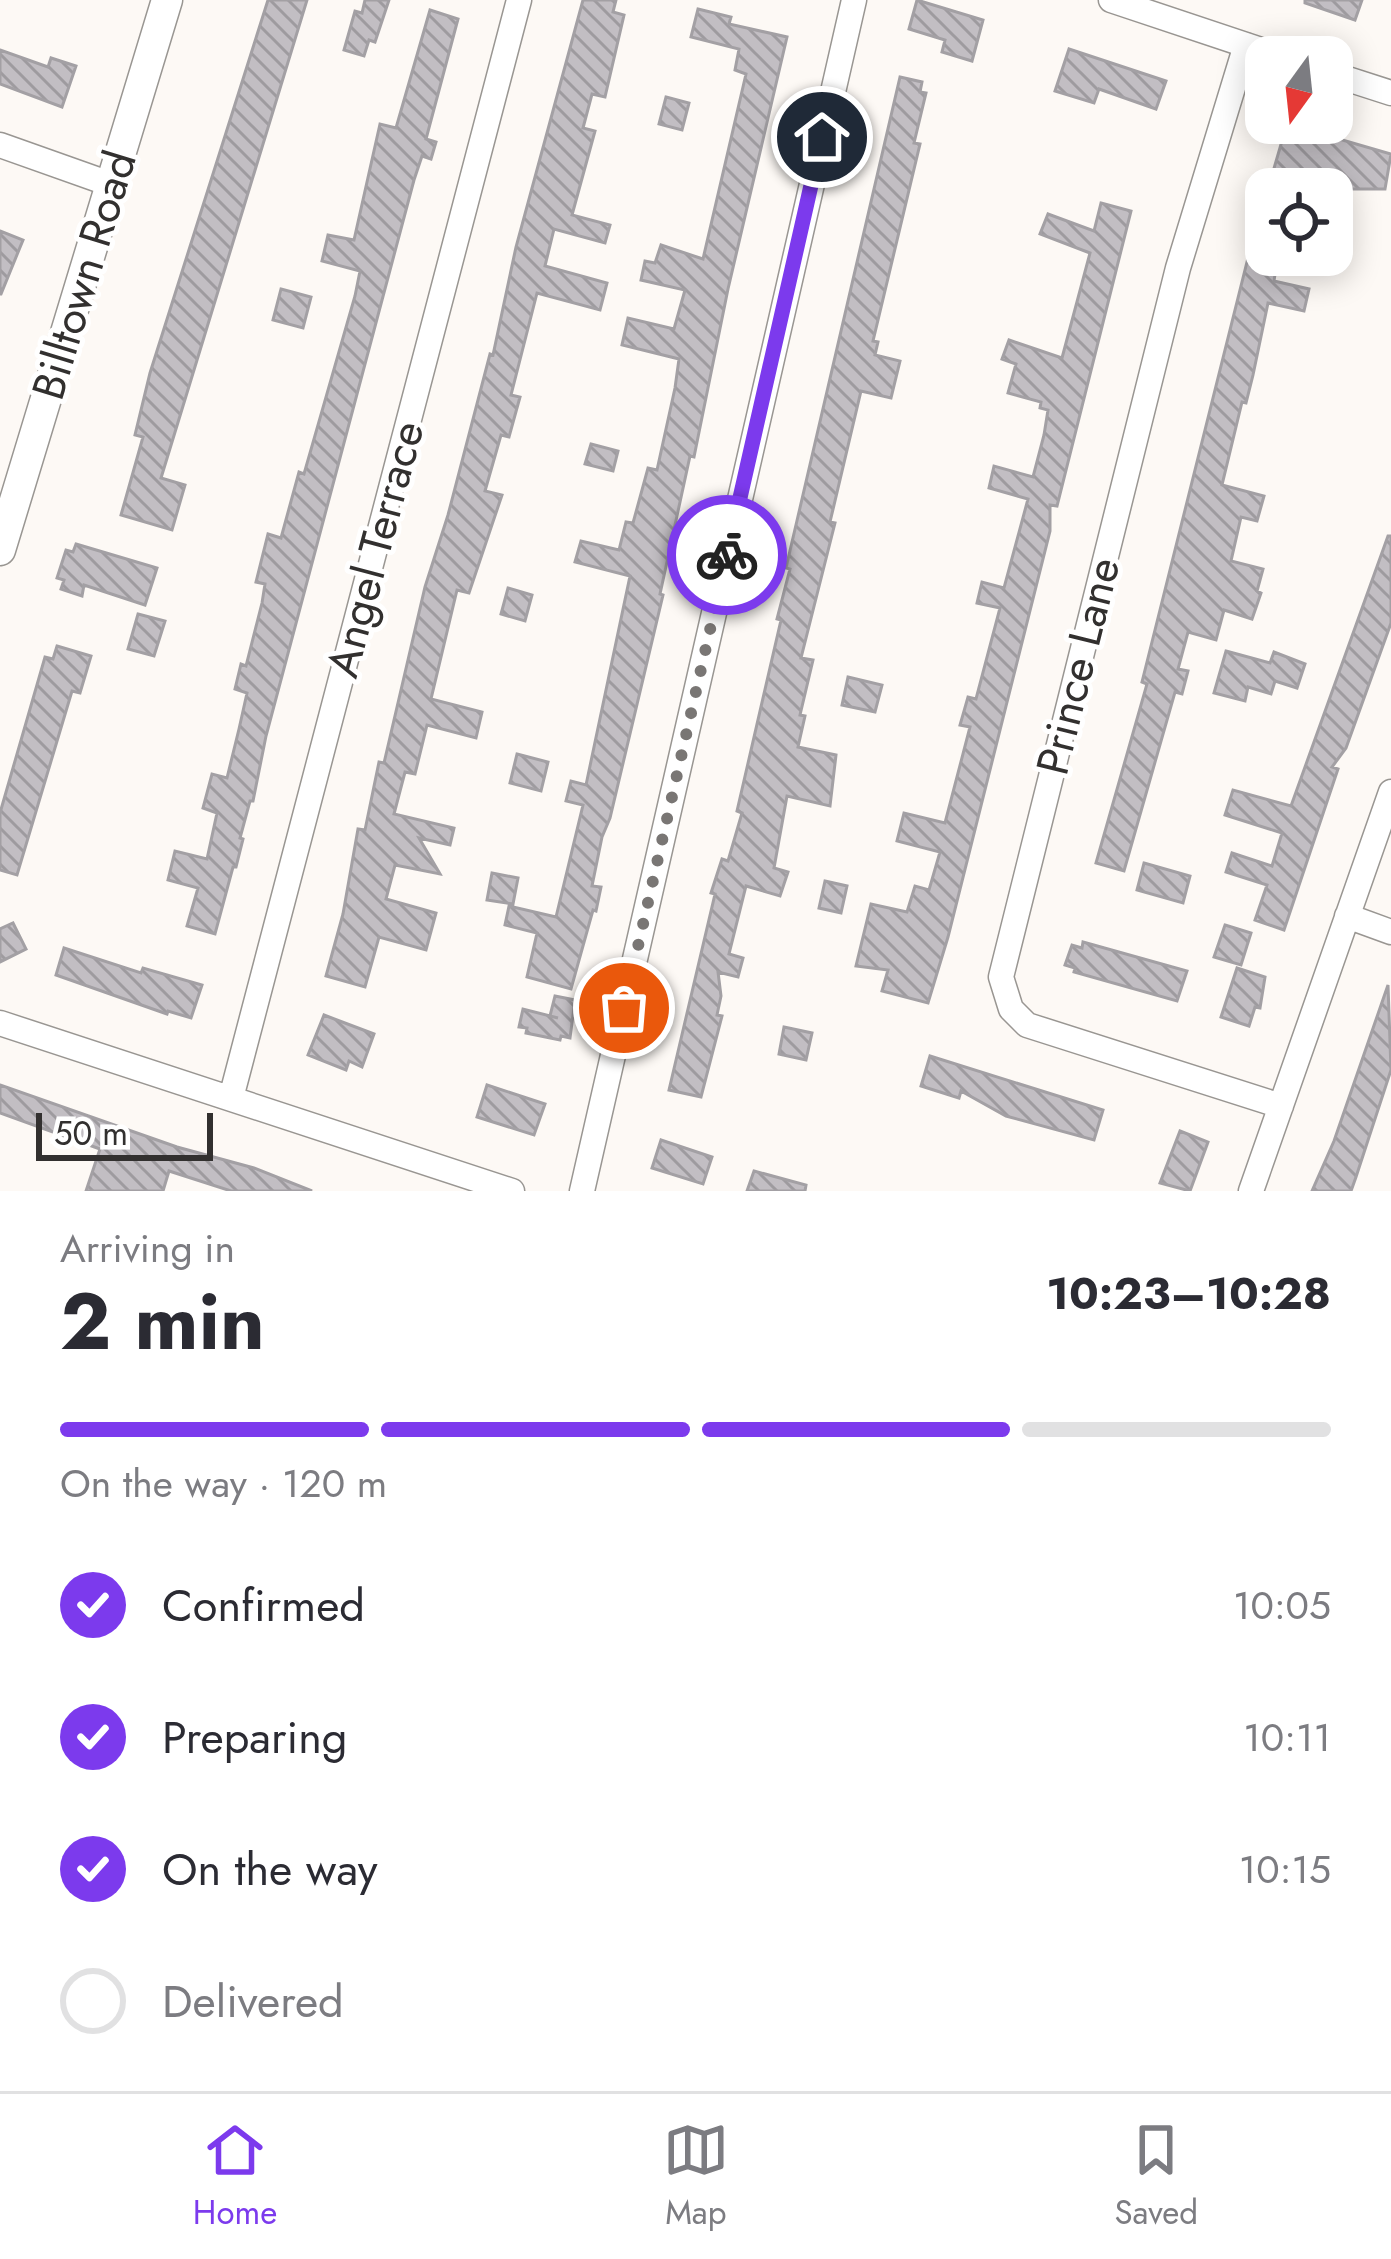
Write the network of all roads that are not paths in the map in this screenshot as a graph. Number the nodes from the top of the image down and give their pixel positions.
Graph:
1 (166, 0) edge
2 (519, 0) edge
3 (854, 0) edge
4 (1112, 0) edge
5 (1245, 45) edge
6 (1245, 48) edge
7 (1353, 81) edge
8 (1391, 93) edge
9 (0, 145) edge
10 (110, 184) junction
11 (0, 550) edge
12 (1391, 791) edge
13 (1347, 916) junction
14 (1391, 932) edge
15 (0, 1023) edge
16 (231, 1098) junction
17 (1281, 1106) junction
18 (512, 1191) edge
19 (582, 1191) edge
20 (1251, 1191) edge

1 - 10 main road, Billtown Road
2 - 16 street, Angel Terrace
3 - 19 street
4 - 5 street
6 - 17 street, Prince Lane
7 - 8 street
9 - 10 street
10 - 11 main road, Billtown Road
12 - 13 street
13 - 14 street
13 - 17 street
15 - 16 street
16 - 18 street
17 - 20 street

